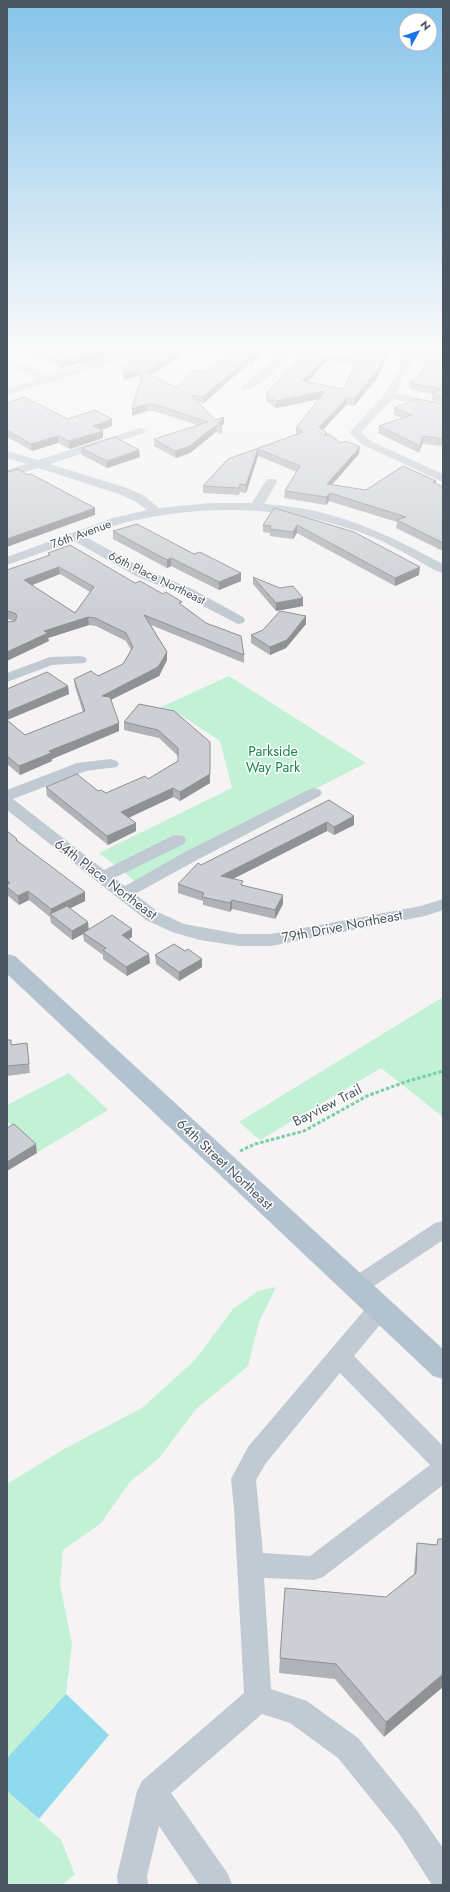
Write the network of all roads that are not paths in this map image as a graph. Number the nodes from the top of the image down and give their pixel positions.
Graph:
1 (130, 434) edge
2 (357, 434) edge
3 (7, 454) edge
4 (37, 464) junction
5 (7, 474) edge
6 (443, 478) edge
7 (271, 482) dead end
8 (256, 507) junction
9 (156, 512) junction
10 (75, 536) junction
11 (7, 561) edge
12 (443, 569) edge
13 (238, 620) dead end
14 (80, 660) dead end
15 (7, 678) edge
16 (111, 764) dead end
17 (314, 793) dead end
18 (7, 796) edge
19 (7, 802) edge
20 (178, 840) dead end
21 (102, 877) junction
22 (123, 894) junction
23 (443, 904) edge
24 (239, 940) joint
25 (7, 960) edge
26 (443, 1229) edge
27 (357, 1286) junction
28 (380, 1308) junction
29 (339, 1357) junction
30 (443, 1367) edge
31 (443, 1462) edge
32 (443, 1470) edge
33 (250, 1564) junction
34 (258, 1699) junction
35 (152, 1791) junction
36 (443, 1874) edge
37 (134, 1885) edge
38 (217, 1885) edge

1 - 4 street
2 - 6 street
3 - 4 street
4 - 5 street
4 - 9 street
7 - 8 street
8 - 9 street, 76th Avenue
8 - 12 street, 76th Avenue
9 - 10 street, 76th Avenue
10 - 11 street, 76th Avenue
10 - 13 street, 66th Place Northeast
14 - 15 street
16 - 18 street
17 - 22 street
19 - 21 street, 64th Place Northeast
20 - 21 street
21 - 22 street, 64th Place Northeast
22 - 24 street, 64th Place Northeast
23 - 24 street, 79th Drive Northeast
25 - 27 main road, 64th Street Northeast
26 - 27 street
27 - 28 main road, 64th Street Northeast
28 - 29 street
28 - 30 main road, 64th Street Northeast
29 - 31 street
29 - 33 street
32 - 33 street
33 - 34 street
34 - 35 street
34 - 36 street
35 - 37 street
35 - 38 street

